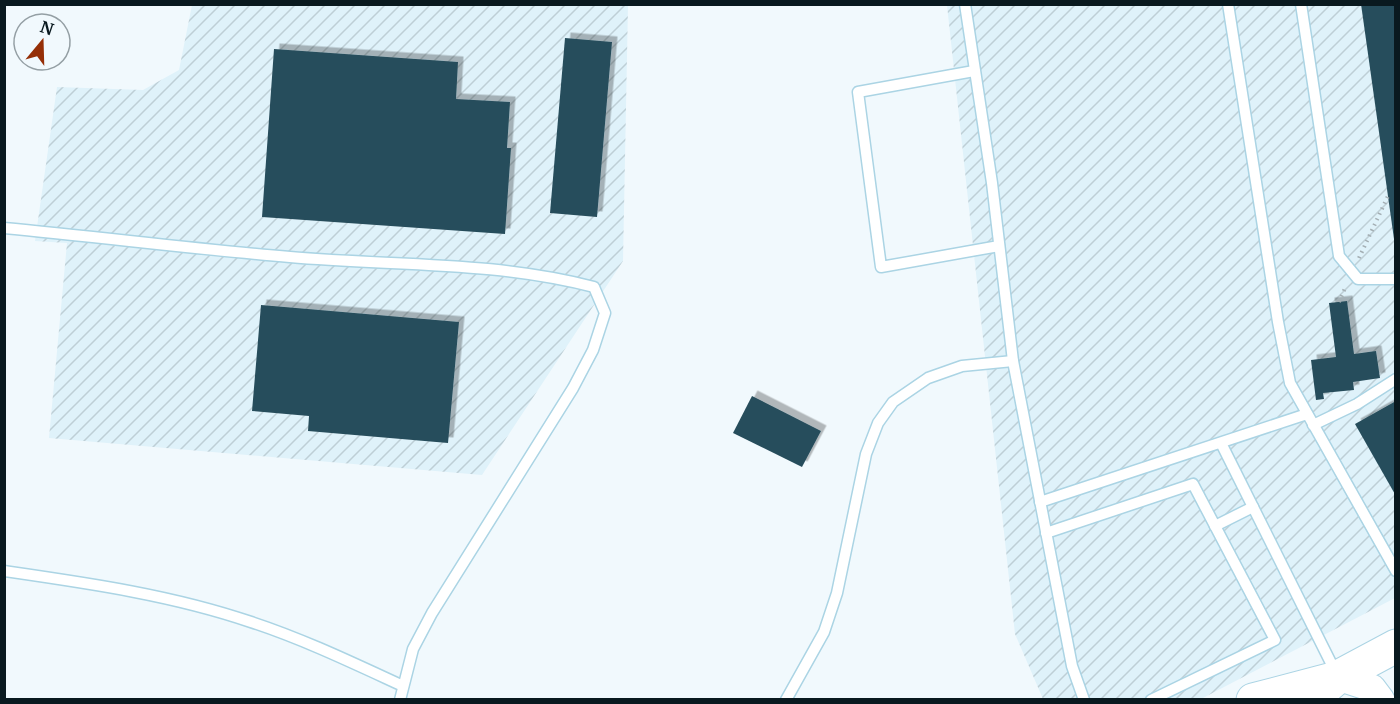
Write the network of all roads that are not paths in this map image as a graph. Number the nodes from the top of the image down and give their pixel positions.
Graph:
1 (965, 4) edge
2 (1228, 4) edge
3 (1301, 4) edge
4 (974, 71) junction
5 (4, 228) edge
6 (999, 246) junction
7 (1395, 279) edge
8 (1013, 361) junction
9 (1395, 379) edge
10 (1307, 414) junction
11 (1313, 425) junction
12 (1221, 443) junction
13 (1040, 502) junction
14 (1253, 507) junction
15 (1215, 526) junction
16 (1046, 533) junction
17 (4, 571) edge
18 (1395, 571) edge
19 (1395, 646) edge
20 (403, 686) junction
21 (1341, 688) edge
22 (400, 699) edge
23 (786, 699) edge
24 (1084, 699) edge
25 (1151, 699) edge
26 (1253, 699) edge
27 (1311, 699) edge
28 (1382, 699) edge

1 - 4 lane
2 - 10 lane
3 - 7 lane
4 - 6 lane
4 - 6 lane
5 - 20 lane
6 - 8 lane
8 - 13 lane
8 - 23 lane
9 - 11 lane
10 - 11 lane
10 - 12 lane
11 - 18 lane
12 - 13 lane
12 - 14 lane
13 - 16 lane
14 - 15 lane
14 - 21 lane
15 - 16 lane
15 - 25 lane
16 - 24 lane
17 - 20 lane
19 - 21 highway
20 - 22 lane
21 - 26 highway
21 - 27 highway
21 - 28 street

